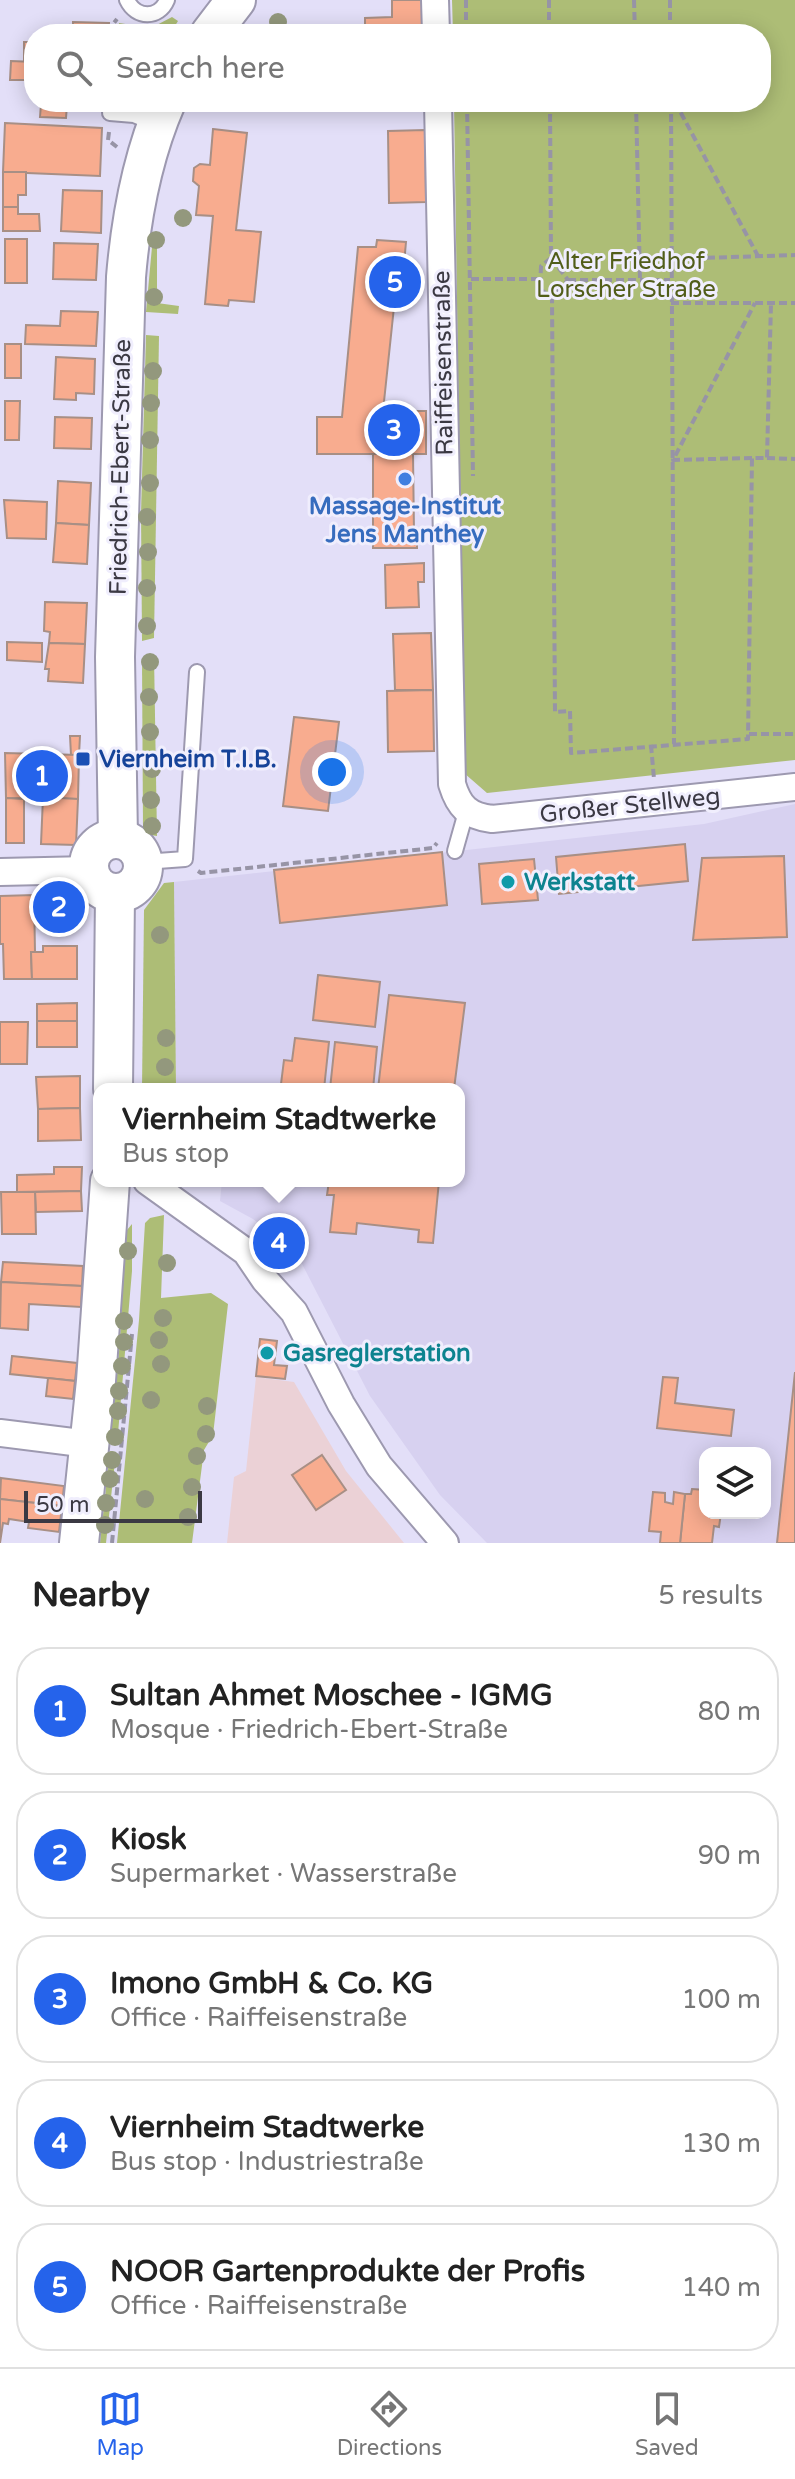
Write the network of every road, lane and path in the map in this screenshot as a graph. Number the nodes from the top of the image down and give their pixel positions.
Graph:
1 (127, 0) edge
2 (167, 0) edge
3 (219, 0) edge
4 (236, 0) edge
5 (435, 0) edge
6 (466, 0) edge
7 (549, 0) edge
8 (634, 0) edge
9 (670, 0) edge
10 (206, 24) edge
11 (218, 24) edge
12 (436, 24) edge
13 (466, 24) edge
14 (549, 24) edge
15 (635, 24) edge
16 (670, 24) edge
17 (438, 112) edge
18 (467, 112) edge
19 (550, 112) edge
20 (636, 112) edge
21 (673, 112) edge
22 (679, 112) edge
23 (110, 113) dead end
24 (161, 113) edge
25 (795, 255) edge
26 (758, 256) junction
27 (551, 258) junction
28 (671, 259) junction
29 (470, 279) junction
30 (540, 279) junction
31 (568, 280) junction
32 (640, 280) junction
33 (671, 280) junction
34 (552, 298) junction
35 (671, 303) junction
36 (755, 303) junction
37 (771, 303) junction
38 (795, 303) edge
39 (752, 458) junction
40 (767, 458) junction
41 (795, 459) edge
42 (673, 460) junction
43 (473, 484) dead end
44 (197, 672) dead end
45 (749, 734) junction
46 (795, 734) edge
47 (674, 744) junction
48 (651, 745) junction
49 (795, 787) edge
50 (656, 802) junction
51 (466, 812) junction
52 (131, 850) junction
53 (455, 851) dead end
54 (185, 859) junction
55 (0, 872) edge
56 (102, 882) junction
57 (113, 1083) edge
58 (110, 1187) edge
59 (155, 1187) edge
60 (0, 1433) edge
61 (89, 1444) junction
62 (79, 1543) edge
63 (445, 1543) edge

1 - 2 lane
3 - 10 street
4 - 11 street
5 - 12 street
6 - 13 path
7 - 14 path
8 - 15 path
9 - 16 path
17 - 51 street, Raiffeisenstraße
18 - 29 path
19 - 27 path
20 - 32 path
21 - 28 path
22 - 26 path
23 - 24 lane
24 - 52 street, Friedrich-Ebert-Straße
25 - 26 path
26 - 28 path
27 - 30 path
27 - 31 path
28 - 33 path
29 - 30 path
29 - 43 path
30 - 34 path
31 - 32 path
31 - 34 path
32 - 33 path
33 - 35 path
34 - 48 path
35 - 36 path
35 - 42 path
36 - 37 path
36 - 42 path
37 - 38 path
37 - 40 path
39 - 40 path
39 - 42 path
39 - 45 path
40 - 41 path
42 - 47 path
44 - 54 lane
45 - 46 path
45 - 47 path
47 - 48 path
48 - 50 path
49 - 50 street, Großer Stellweg
50 - 51 street, Großer Stellweg
51 - 53 lane
51 - 54 path
52 - 54 lane
52 - 56 street
55 - 56 street
56 - 57 street
58 - 61 street
59 - 63 street
60 - 61 street
61 - 62 street

